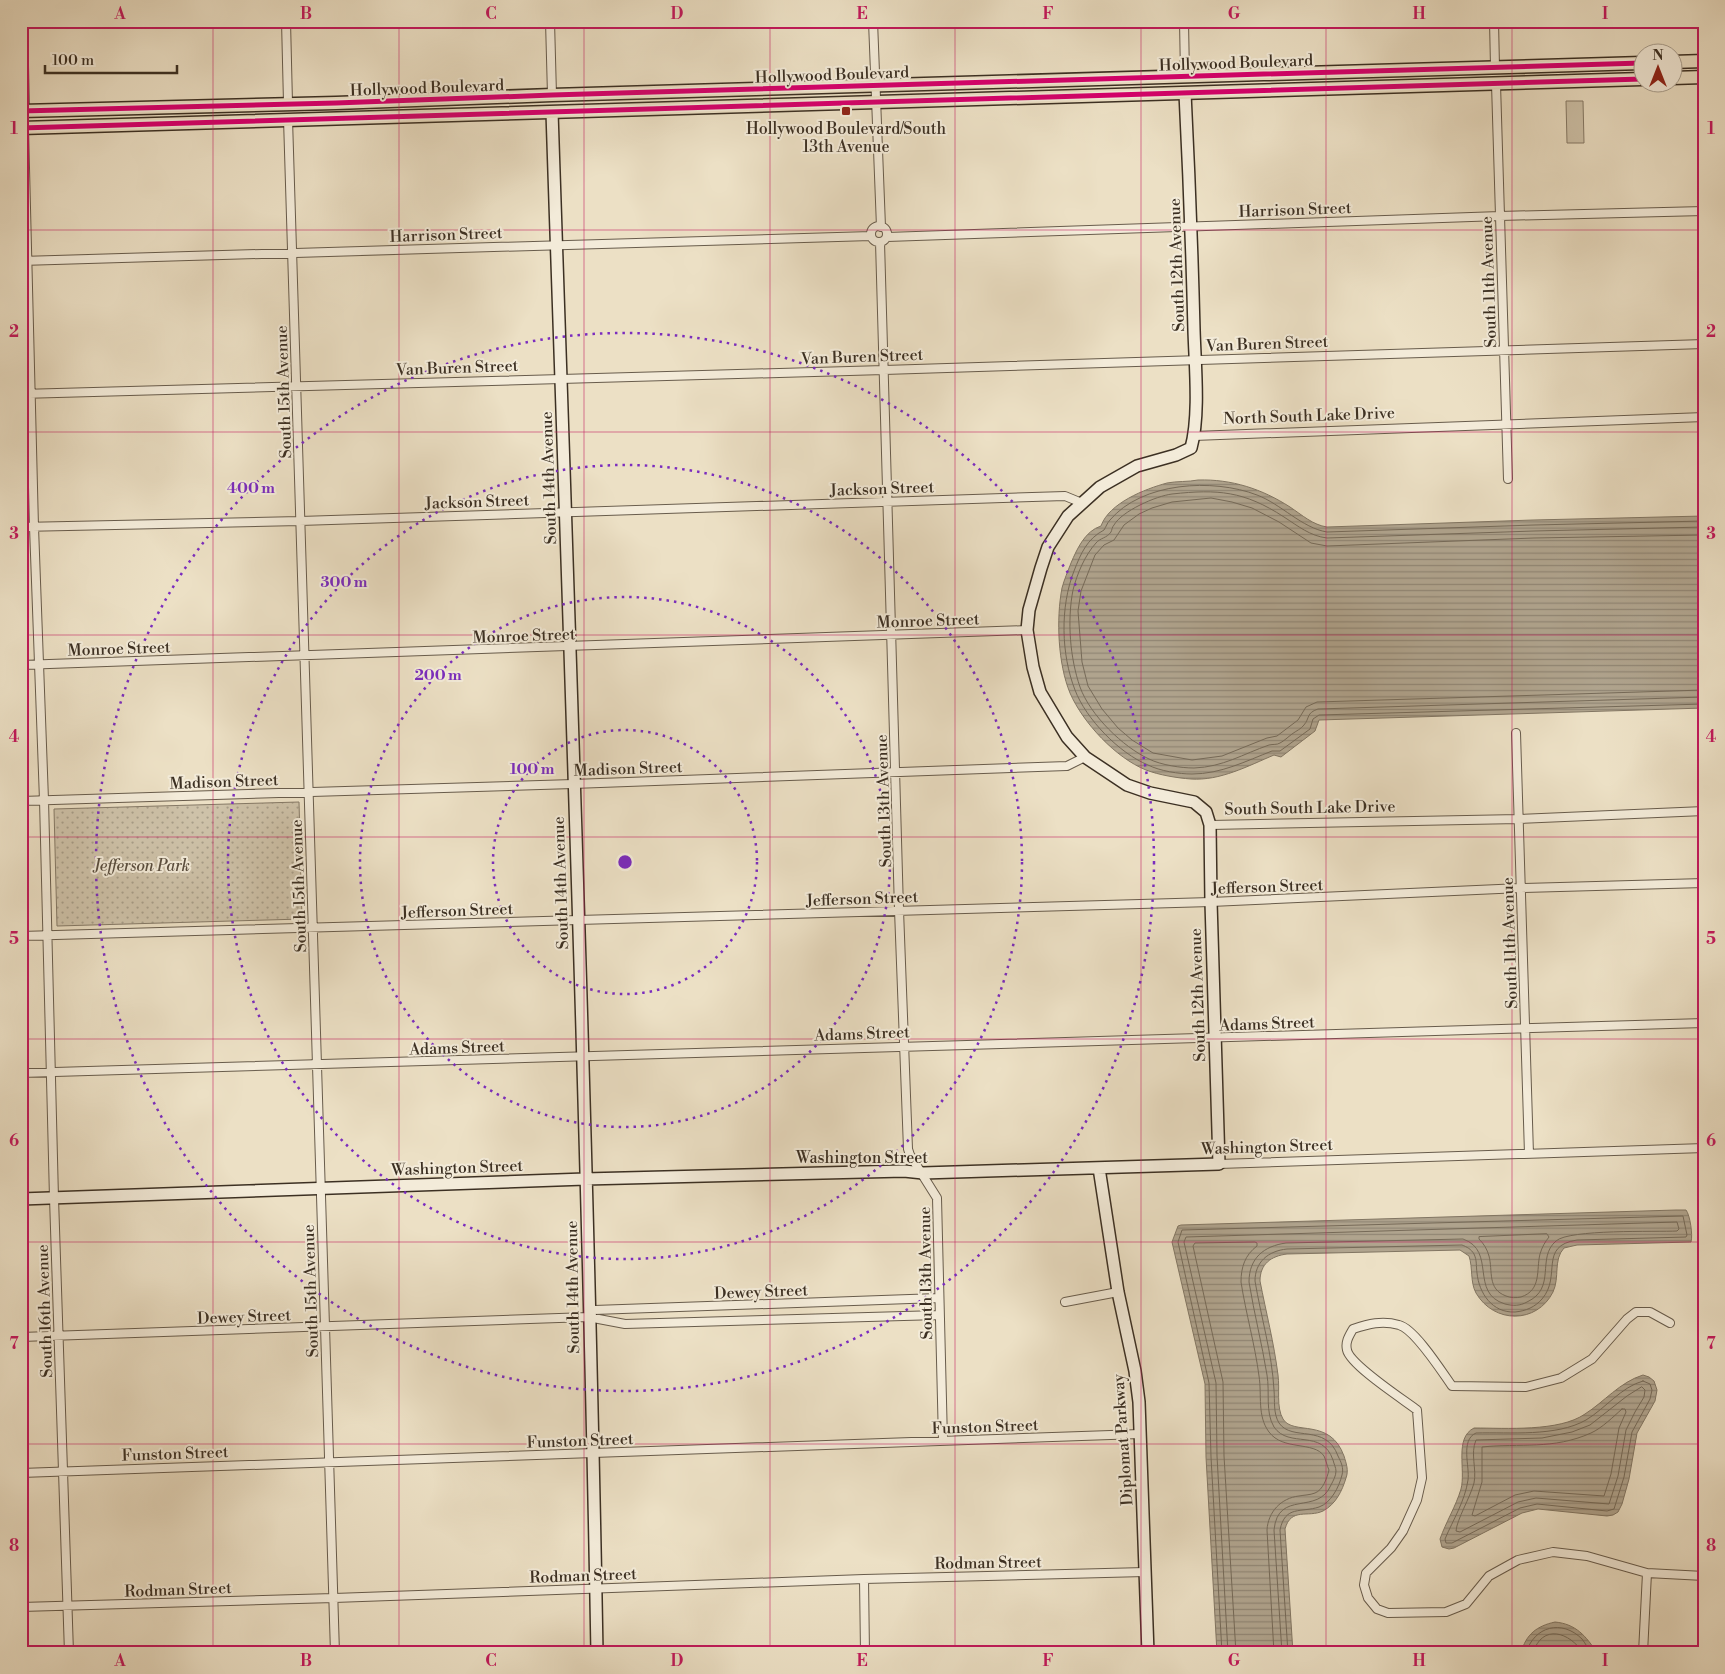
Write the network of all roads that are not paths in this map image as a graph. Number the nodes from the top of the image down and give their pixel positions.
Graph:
1 (23, 21) edge
2 (286, 21) edge
3 (550, 21) edge
4 (873, 21) edge
5 (1184, 21) edge
6 (1494, 21) edge
7 (1704, 61) edge
8 (1682, 62) edge
9 (1632, 63) edge
10 (1495, 67) junction
11 (1531, 67) junction
12 (1185, 76) junction
13 (1682, 78) edge
14 (1704, 78) edge
15 (1632, 79) edge
16 (1496, 84) junction
17 (875, 85) junction
18 (1443, 86) junction
19 (1185, 93) junction
20 (552, 95) junction
21 (876, 102) junction
22 (288, 103) junction
23 (336, 103) junction
24 (23, 110) edge
25 (47, 110) junction
26 (552, 112) junction
27 (288, 119) junction
28 (237, 121) junction
29 (23, 128) edge
30 (1704, 211) edge
31 (1500, 216) junction
32 (1191, 226) junction
33 (881, 227) junction
34 (871, 236) junction
35 (887, 237) junction
36 (880, 242) junction
37 (556, 245) junction
38 (293, 252) junction
39 (25, 261) edge
40 (1704, 344) edge
41 (1504, 349) junction
42 (1195, 359) junction
43 (884, 370) junction
44 (560, 378) junction
45 (296, 386) junction
46 (21, 394) edge
47 (32, 394) junction
48 (1704, 417) edge
49 (1507, 424) junction
50 (1194, 436) junction
51 (1508, 479) dead end
52 (888, 501) junction
53 (1082, 503) junction
54 (565, 512) junction
55 (300, 521) junction
56 (21, 527) edge
57 (34, 527) junction
58 (1027, 630) junction
59 (892, 635) junction
60 (571, 647) junction
61 (304, 655) junction
62 (39, 664) junction
63 (21, 665) edge
64 (1516, 732) dead end
65 (1085, 757) junction
66 (895, 772) junction
67 (573, 784) junction
68 (309, 792) junction
69 (44, 800) junction
70 (21, 801) edge
71 (1704, 811) edge
72 (1519, 819) junction
73 (1210, 826) junction
74 (1704, 883) edge
75 (1521, 888) junction
76 (1211, 902) junction
77 (900, 910) junction
78 (578, 921) junction
79 (313, 928) junction
80 (21, 936) edge
81 (47, 936) junction
82 (1704, 1023) edge
83 (1525, 1029) junction
84 (1215, 1038) junction
85 (904, 1046) junction
86 (582, 1056) junction
87 (317, 1065) junction
88 (50, 1072) junction
89 (21, 1073) edge
90 (1704, 1148) edge
91 (1529, 1154) junction
92 (1219, 1164) junction
93 (1099, 1168) junction
94 (923, 1173) junction
95 (585, 1179) junction
96 (320, 1188) junction
97 (54, 1198) junction
98 (21, 1199) edge
99 (1118, 1292) junction
100 (938, 1298) junction
101 (1066, 1302) dead end
102 (939, 1316) junction
103 (588, 1317) junction
104 (1670, 1323) dead end
105 (325, 1327) junction
106 (59, 1336) junction
107 (21, 1337) edge
108 (1140, 1434) junction
109 (943, 1441) junction
110 (592, 1453) junction
111 (330, 1462) junction
112 (64, 1471) junction
113 (21, 1473) edge
114 (1145, 1572) junction
115 (1647, 1573) junction
116 (1704, 1576) edge
117 (864, 1579) junction
118 (596, 1589) junction
119 (334, 1598) junction
120 (68, 1606) junction
121 (21, 1607) edge
122 (69, 1653) edge
123 (335, 1653) edge
124 (597, 1653) edge
125 (865, 1653) edge
126 (1148, 1653) edge
127 (1642, 1653) edge

1 - 24 street
2 - 22 street
3 - 20 street
4 - 17 street
5 - 12 street
6 - 10 street
7 - 8 main road
9 - 11 main road, Hollywood Boulevard
10 - 11 main road, Hollywood Boulevard
10 - 12 main road, Hollywood Boulevard
10 - 18 main road
11 - 16 main road
12 - 17 main road, Hollywood Boulevard
13 - 14 main road
15 - 16 main road, Hollywood Boulevard
16 - 18 main road, Hollywood Boulevard
16 - 31 street, South 11th Avenue
17 - 20 main road, Hollywood Boulevard
17 - 21 street
18 - 19 main road, Hollywood Boulevard
19 - 21 main road, Hollywood Boulevard
19 - 32 street, South 12th Avenue
20 - 23 main road, Hollywood Boulevard
21 - 26 main road, Hollywood Boulevard
21 - 33 street
22 - 23 main road, Hollywood Boulevard
22 - 25 main road, Hollywood Boulevard
22 - 28 main road
23 - 27 main road
24 - 25 main road, Hollywood Boulevard
25 - 29 main road
26 - 27 main road, Hollywood Boulevard
26 - 37 street, South 14th Avenue
27 - 28 main road, Hollywood Boulevard
27 - 38 street, South 15th Avenue
28 - 29 main road, Hollywood Boulevard
29 - 39 street, South 16th Avenue
30 - 31 street, Harrison Street
31 - 32 street, Harrison Street
31 - 41 street, South 11th Avenue
32 - 35 street, Harrison Street
32 - 42 street, South 12th Avenue
33 - 34 street
33 - 35 street
34 - 36 street
34 - 37 street, Harrison Street
35 - 36 street
36 - 43 street, South 13th Avenue
37 - 38 street, Harrison Street
37 - 44 street, South 14th Avenue
38 - 39 street, Harrison Street
38 - 45 street, South 15th Avenue
39 - 47 street, South 16th Avenue
40 - 41 street, Van Buren Street
41 - 42 street, Van Buren Street
41 - 49 street, South 11th Avenue
42 - 43 street, Van Buren Street
42 - 50 street, South 12th Avenue
43 - 44 street, Van Buren Street
43 - 52 street, South 13th Avenue
44 - 45 street, Van Buren Street
44 - 54 street, South 14th Avenue
45 - 47 street, Van Buren Street
45 - 55 street, South 15th Avenue
46 - 47 street, Van Buren Street
47 - 57 street, South 16th Avenue
48 - 49 street, North South Lake Drive
49 - 50 street, North South Lake Drive
49 - 51 street, South 11th Avenue
50 - 53 street
52 - 53 street, Jackson Street
52 - 54 street, Jackson Street
52 - 59 street, South 13th Avenue
53 - 58 street
54 - 55 street, Jackson Street
54 - 60 street, South 14th Avenue
55 - 57 street, Jackson Street
55 - 61 street, South 15th Avenue
56 - 57 street, Jackson Street
57 - 62 street, South 16th Avenue
58 - 59 street, Monroe Street
58 - 65 street, South South Lake Drive
59 - 60 street, Monroe Street
59 - 66 street, South 13th Avenue
60 - 61 street, Monroe Street
60 - 67 street, South 14th Avenue
61 - 62 street, Monroe Street
61 - 68 street, South 15th Avenue
62 - 63 street, Monroe Street
62 - 69 street, South 16th Avenue
64 - 72 street, South 11th Avenue
65 - 66 street, Madison Street
65 - 73 street, South South Lake Drive
66 - 67 street, Madison Street
66 - 77 street, South 13th Avenue
67 - 68 street, Madison Street
67 - 78 street, South 14th Avenue
68 - 69 street, Madison Street
68 - 79 street, South 15th Avenue
69 - 70 street, Madison Street
69 - 81 street, South 16th Avenue
71 - 72 street, South South Lake Drive
72 - 73 street, South South Lake Drive
72 - 75 street, South 11th Avenue
73 - 76 street, South 12th Avenue
74 - 75 street, Jefferson Street
75 - 76 street, Jefferson Street
75 - 83 street, South 11th Avenue
76 - 77 street, Jefferson Street
76 - 84 street, South 12th Avenue
77 - 78 street, Jefferson Street
77 - 85 street, South 13th Avenue
78 - 79 street, Jefferson Street
78 - 86 street, South 14th Avenue
79 - 81 street, Jefferson Street
79 - 87 street, South 15th Avenue
80 - 81 street, Jefferson Street
81 - 88 street, South 16th Avenue
82 - 83 street, Adams Street
83 - 84 street, Adams Street
83 - 91 street, South 11th Avenue
84 - 85 street, Adams Street
84 - 92 street, South 12th Avenue
85 - 86 street, Adams Street
85 - 94 street, South 13th Avenue
86 - 87 street, Adams Street
86 - 95 street, South 14th Avenue
87 - 88 street, Adams Street
87 - 96 street, South 15th Avenue
88 - 89 street, Adams Street
88 - 97 street, South 16th Avenue
90 - 91 street, Washington Street
91 - 92 street, Washington Street
92 - 93 street, Washington Street
93 - 94 street, Washington Street
93 - 99 street, Diplomat Parkway
94 - 95 street, Washington Street
94 - 100 street, South 13th Avenue
95 - 96 street, Washington Street
95 - 103 street, South 14th Avenue
96 - 97 street, Washington Street
96 - 105 street, South 15th Avenue
97 - 98 street, Washington Street
97 - 106 street, South 16th Avenue
99 - 101 street
99 - 108 street, Diplomat Parkway
100 - 102 street, South 13th Avenue
100 - 103 street, Dewey Street
102 - 103 street, Dewey Street
102 - 109 street, South 13th Avenue
103 - 105 street, Dewey Street
103 - 110 street, South 14th Avenue
104 - 115 street
105 - 106 street, Dewey Street
105 - 111 street, South 15th Avenue
106 - 107 street, Dewey Street
106 - 112 street, South 16th Avenue
108 - 109 street, Funston Street
108 - 114 street, Diplomat Parkway
109 - 110 street, Funston Street
110 - 111 street, Funston Street
110 - 118 street, South 14th Avenue
111 - 112 street, Funston Street
111 - 119 street, South 15th Avenue
112 - 113 street, Funston Street
112 - 120 street, South 16th Avenue
114 - 117 street, Rodman Street
114 - 126 street, Diplomat Parkway
115 - 116 street
115 - 127 street
117 - 118 street, Rodman Street
117 - 125 street
118 - 119 street, Rodman Street
118 - 124 street, South 14th Avenue
119 - 120 street, Rodman Street
119 - 123 street, South 15th Avenue
120 - 121 street, Rodman Street
120 - 122 street, South 16th Avenue

